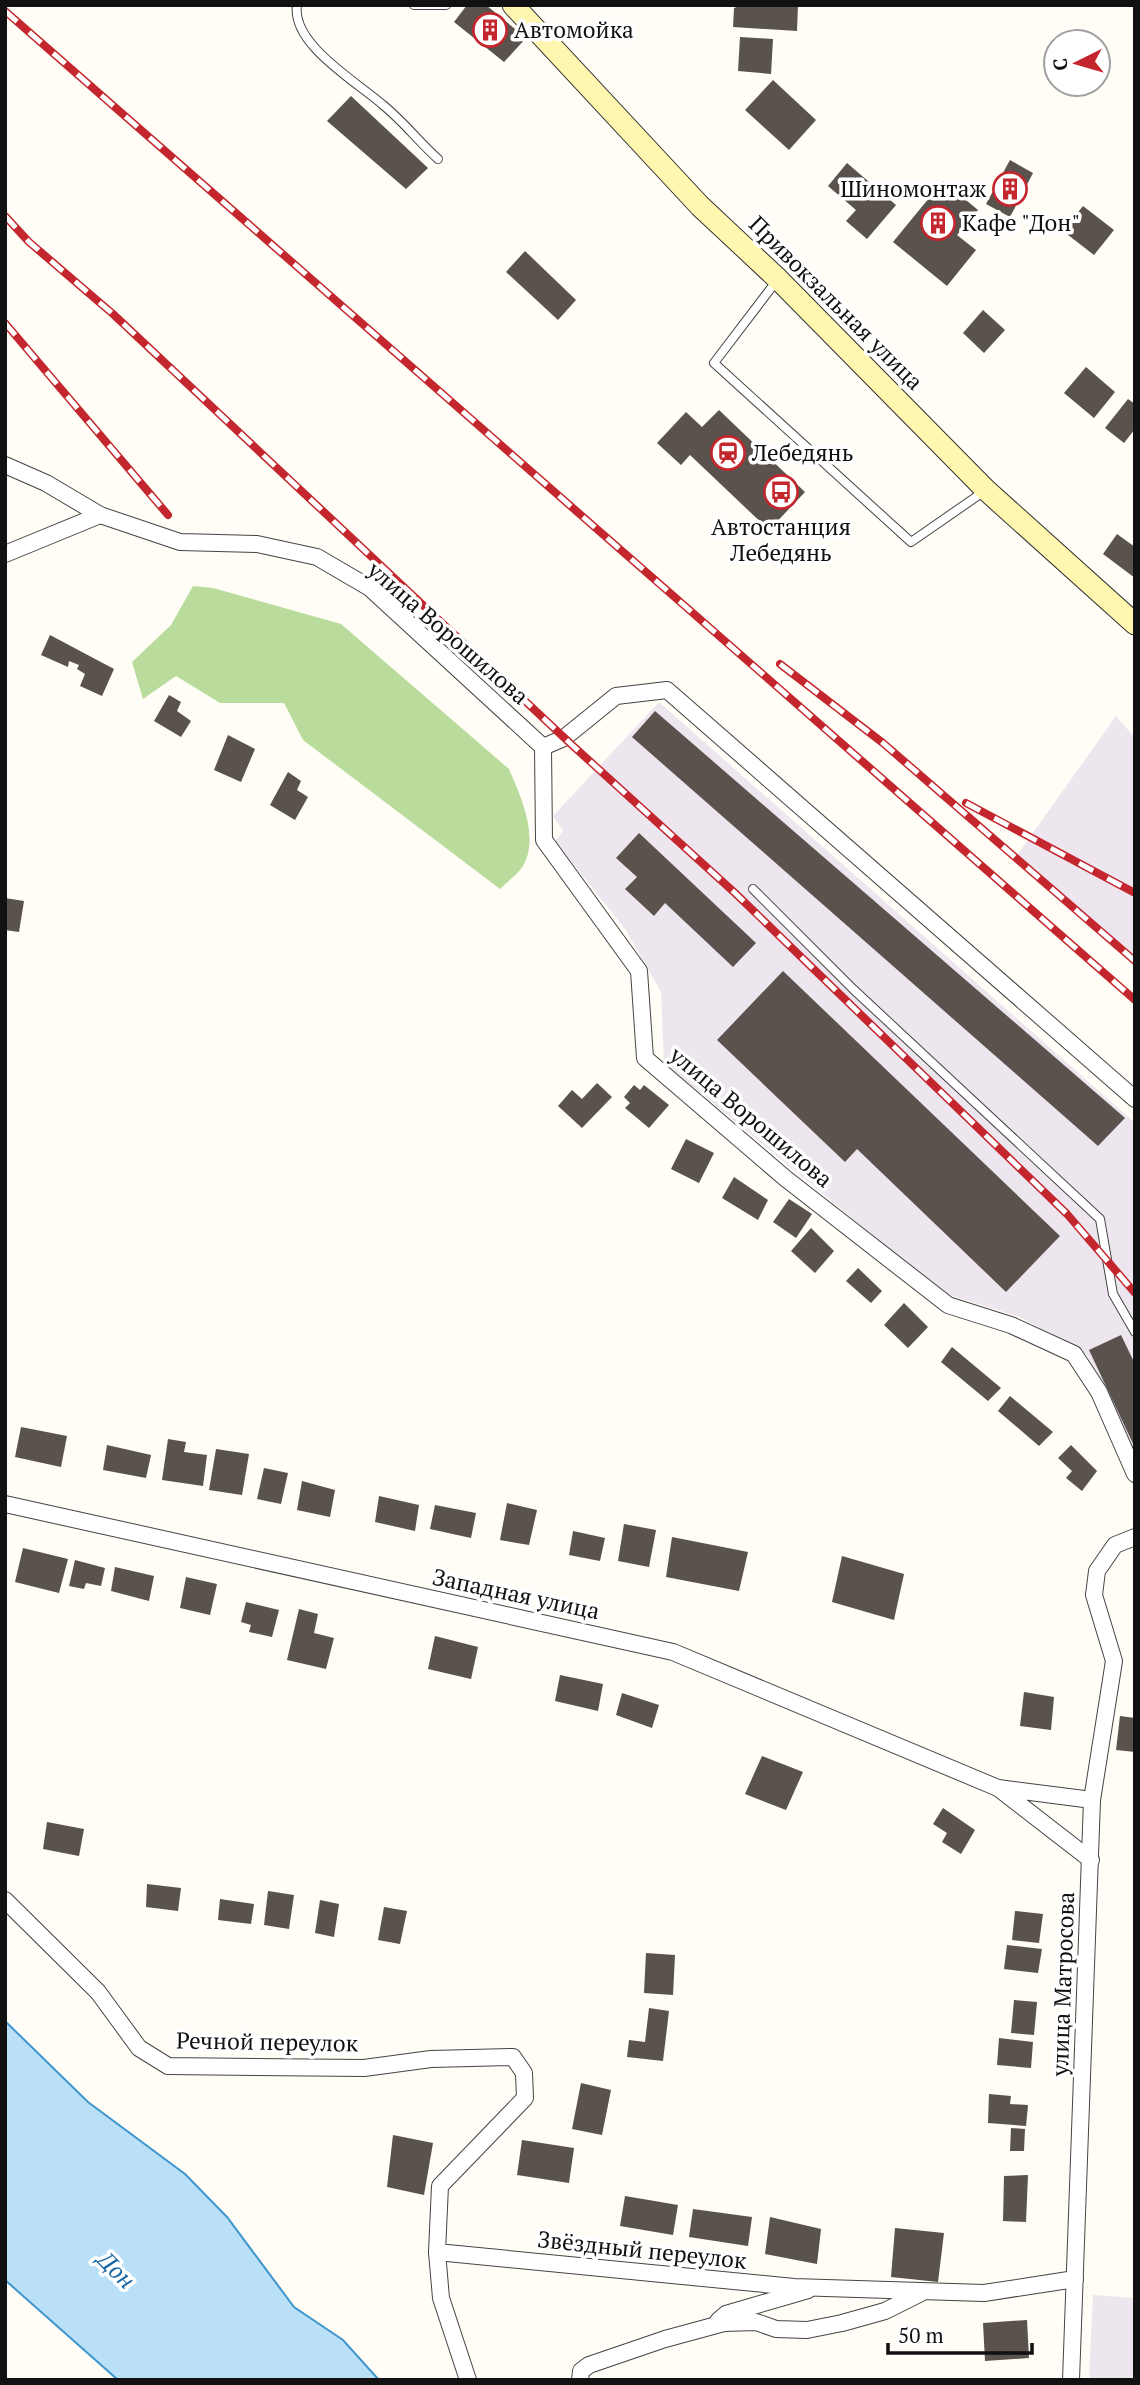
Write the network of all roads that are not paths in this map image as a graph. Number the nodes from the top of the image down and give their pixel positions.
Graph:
1 (297, 5) edge
2 (414, 5) edge
3 (446, 5) edge
4 (513, 5) edge
5 (438, 159) dead end
6 (778, 279) junction
7 (5, 465) edge
8 (986, 490) junction
9 (100, 515) junction
10 (5, 554) edge
11 (1135, 624) edge
12 (543, 747) junction
13 (753, 889) dead end
14 (1135, 1100) edge
15 (1135, 1332) edge
16 (1135, 1474) edge
17 (5, 1504) edge
18 (1135, 1537) edge
19 (998, 1788) junction
20 (1092, 1800) junction
21 (1091, 1860) junction
22 (5, 1900) edge
23 (437, 2252) junction
24 (1075, 2279) junction
25 (814, 2288) junction
26 (923, 2291) junction
27 (713, 2325) junction
28 (468, 2380) edge
29 (580, 2380) edge
30 (1071, 2380) edge

1 - 5 lane
2 - 3 lane
4 - 6 main road, Привокзальная улица
6 - 8 main road, Привокзальная улица
6 - 8 lane
7 - 9 street, улица Ворошилова
8 - 11 main road, Привокзальная улица
9 - 10 street
9 - 12 street, улица Ворошилова
12 - 14 street
12 - 16 street, улица Ворошилова
13 - 15 lane
17 - 19 street, Западная улица
18 - 20 street, улица Матросова
19 - 20 street
19 - 21 street
20 - 21 street, улица Матросова
21 - 24 street, улица Матросова
22 - 23 street, Речной переулок
23 - 25 street, Звёздный переулок
23 - 28 street
24 - 26 street, Звёздный переулок
24 - 30 street, улица Матросова
25 - 26 street, Звёздный переулок
25 - 27 street
26 - 27 street
27 - 29 street

